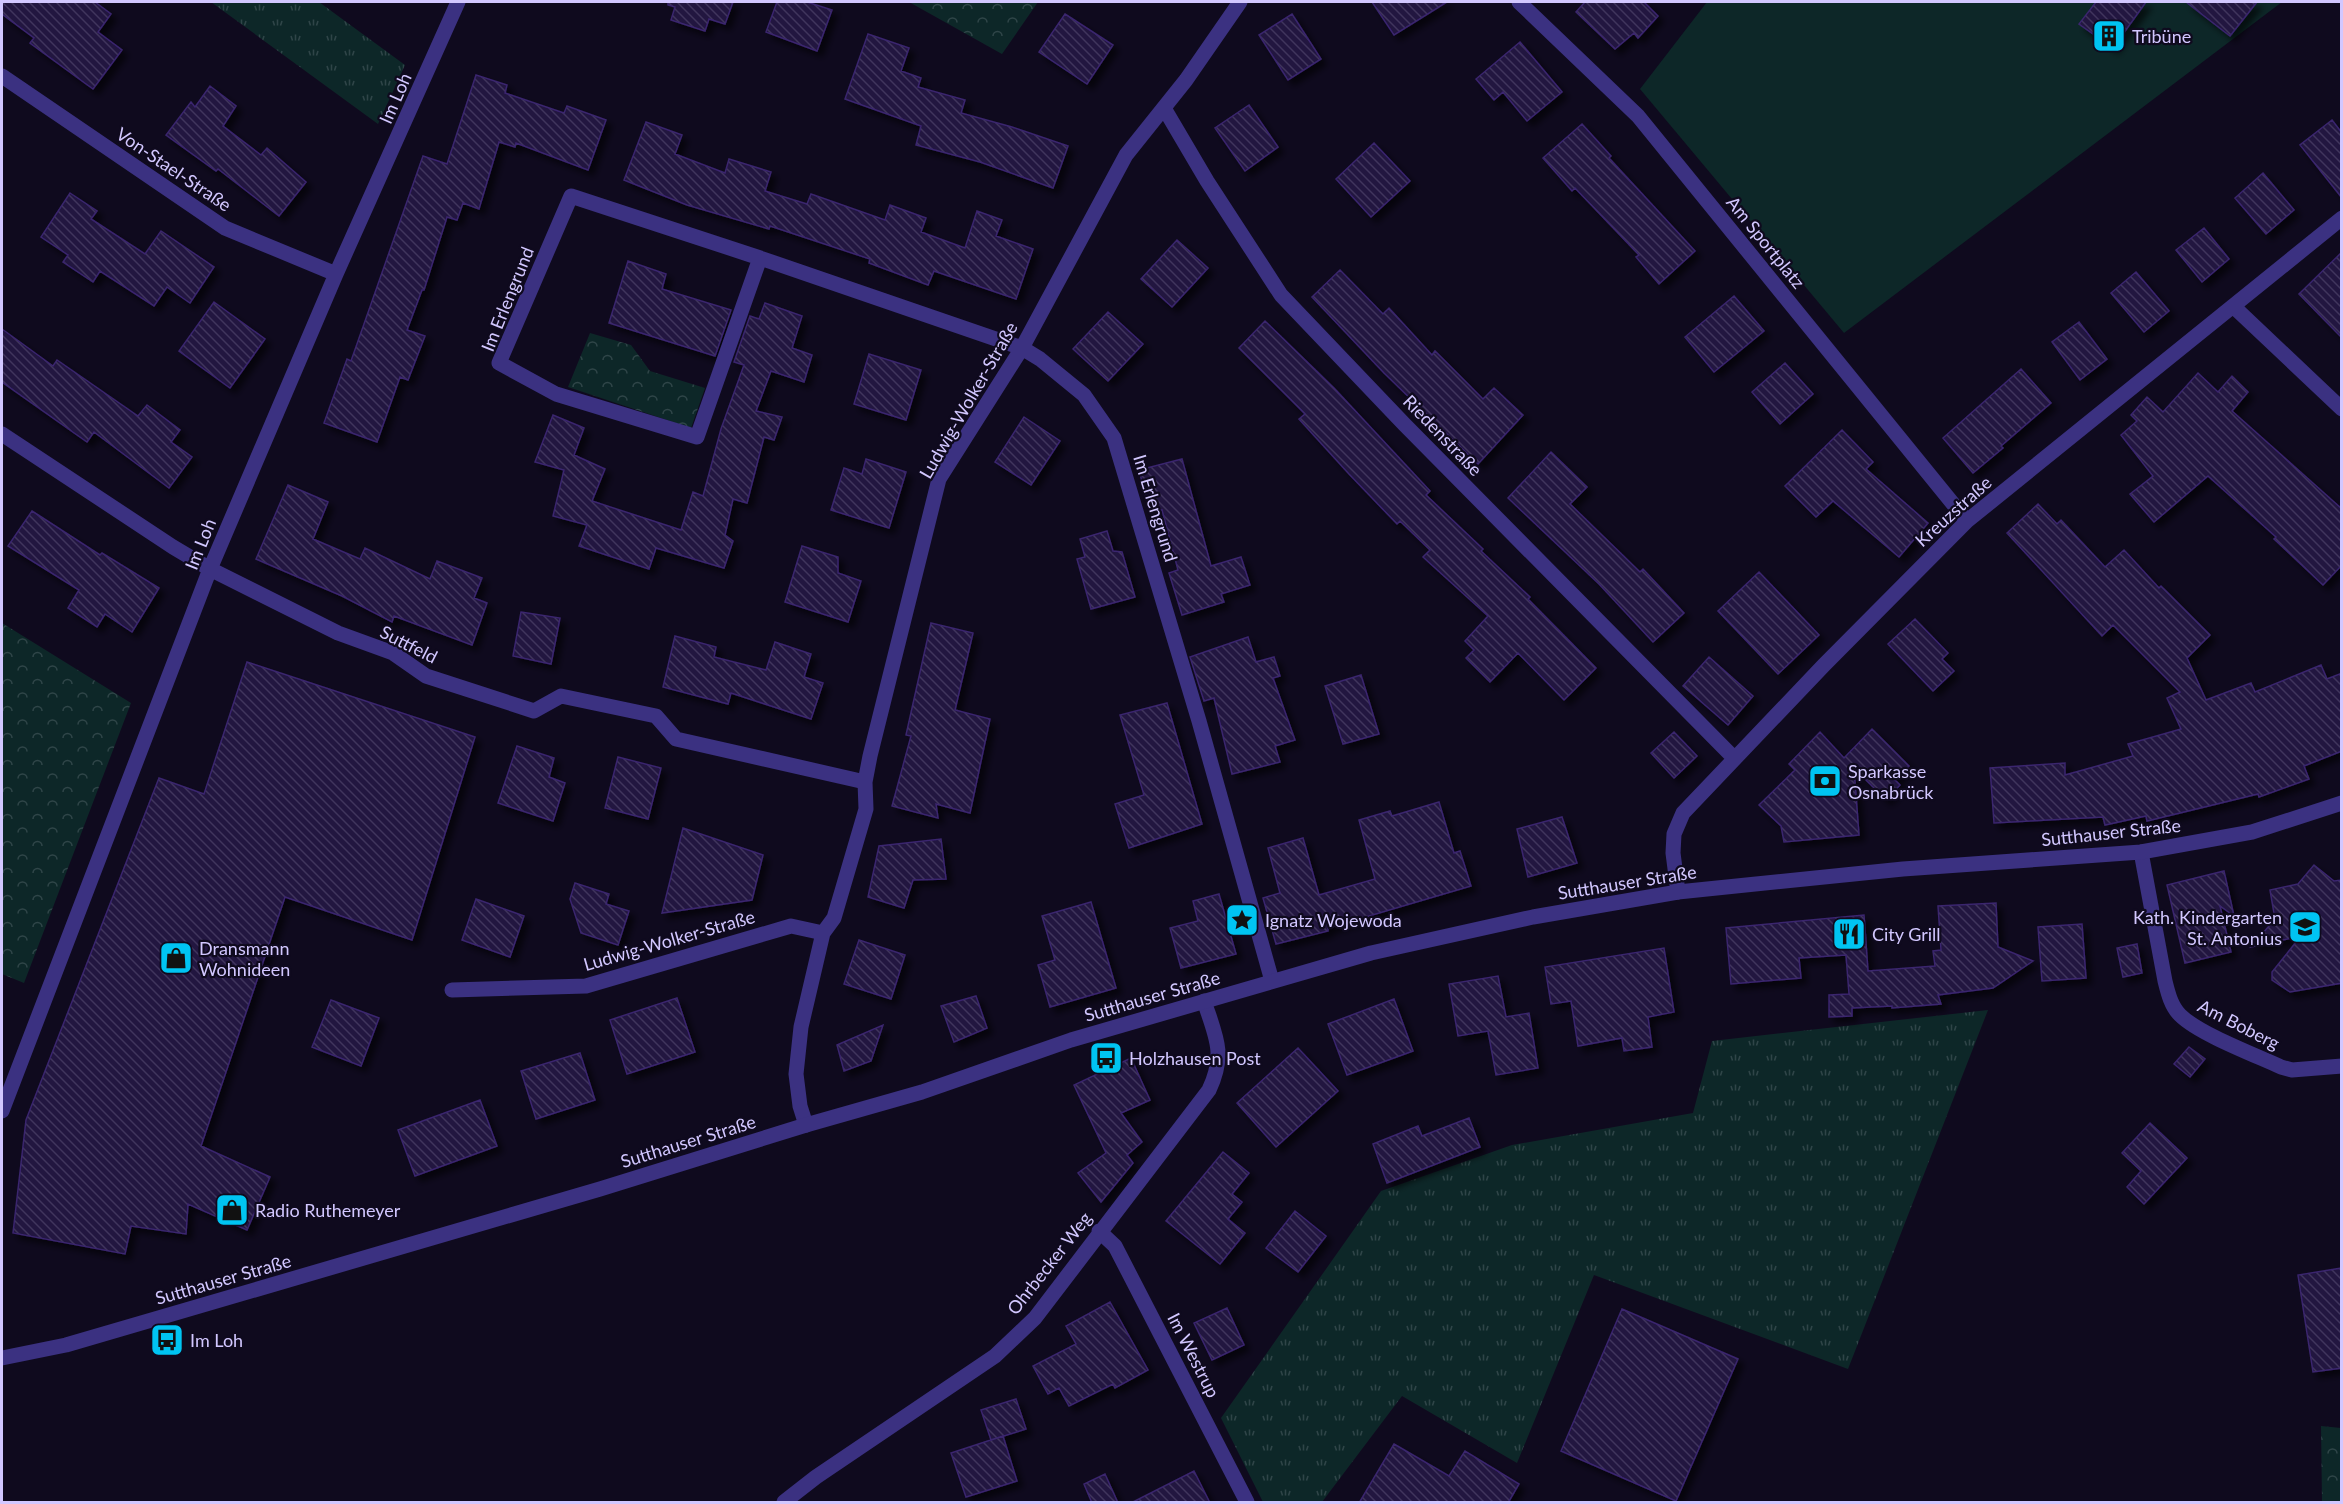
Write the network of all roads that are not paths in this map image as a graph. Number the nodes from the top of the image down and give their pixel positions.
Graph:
1 (458, 2) edge
2 (1240, 2) edge
3 (1519, 2) edge
4 (2, 76) edge
5 (1164, 108) junction
6 (2342, 218) edge
7 (760, 258) junction
8 (336, 274) junction
9 (2233, 306) junction
10 (1022, 348) junction
11 (2342, 409) edge
12 (2, 434) edge
13 (1967, 521) junction
14 (210, 569) junction
15 (1734, 758) junction
16 (865, 782) junction
17 (2342, 803) edge
18 (2141, 852) junction
19 (1678, 892) junction
20 (823, 933) junction
21 (1272, 981) junction
22 (452, 990) dead end
23 (1204, 1001) junction
24 (2342, 1066) edge
25 (2, 1111) edge
26 (806, 1125) junction
27 (1099, 1231) junction
28 (2, 1358) edge
29 (784, 1503) edge
30 (1247, 1503) edge

1 - 8 street, Im Loh
2 - 5 street, Ludwig-Wolker-Straße
3 - 13 street, Am Sportplatz
4 - 8 street, Von-Stael-Straße
5 - 10 street, Ludwig-Wolker-Straße
5 - 15 street, Riedenstraße
6 - 9 street, Kreuzstraße
7 - 7 street, Im Erlengrund
7 - 10 street, Im Erlengrund
8 - 14 street, Im Loh
9 - 11 street
9 - 13 street, Kreuzstraße
10 - 16 street, Ludwig-Wolker-Straße
10 - 21 street, Im Erlengrund
12 - 14 street, Suttfeld
13 - 15 street, Kreuzstraße
14 - 16 street, Suttfeld
14 - 25 street, Im Loh
15 - 19 street, Kreuzstraße
16 - 20 street, Ludwig-Wolker-Straße
17 - 18 street, Sutthauser Straße
18 - 19 street, Sutthauser Straße
18 - 24 street, Am Boberg
19 - 21 street, Sutthauser Straße
20 - 22 street, Ludwig-Wolker-Straße
20 - 26 street, Ludwig-Wolker-Straße
21 - 23 street, Sutthauser Straße
23 - 26 street, Sutthauser Straße
23 - 27 street, Ohrbecker Weg
26 - 28 street, Sutthauser Straße
27 - 29 street, Ohrbecker Weg
27 - 30 street, Im Westrup

